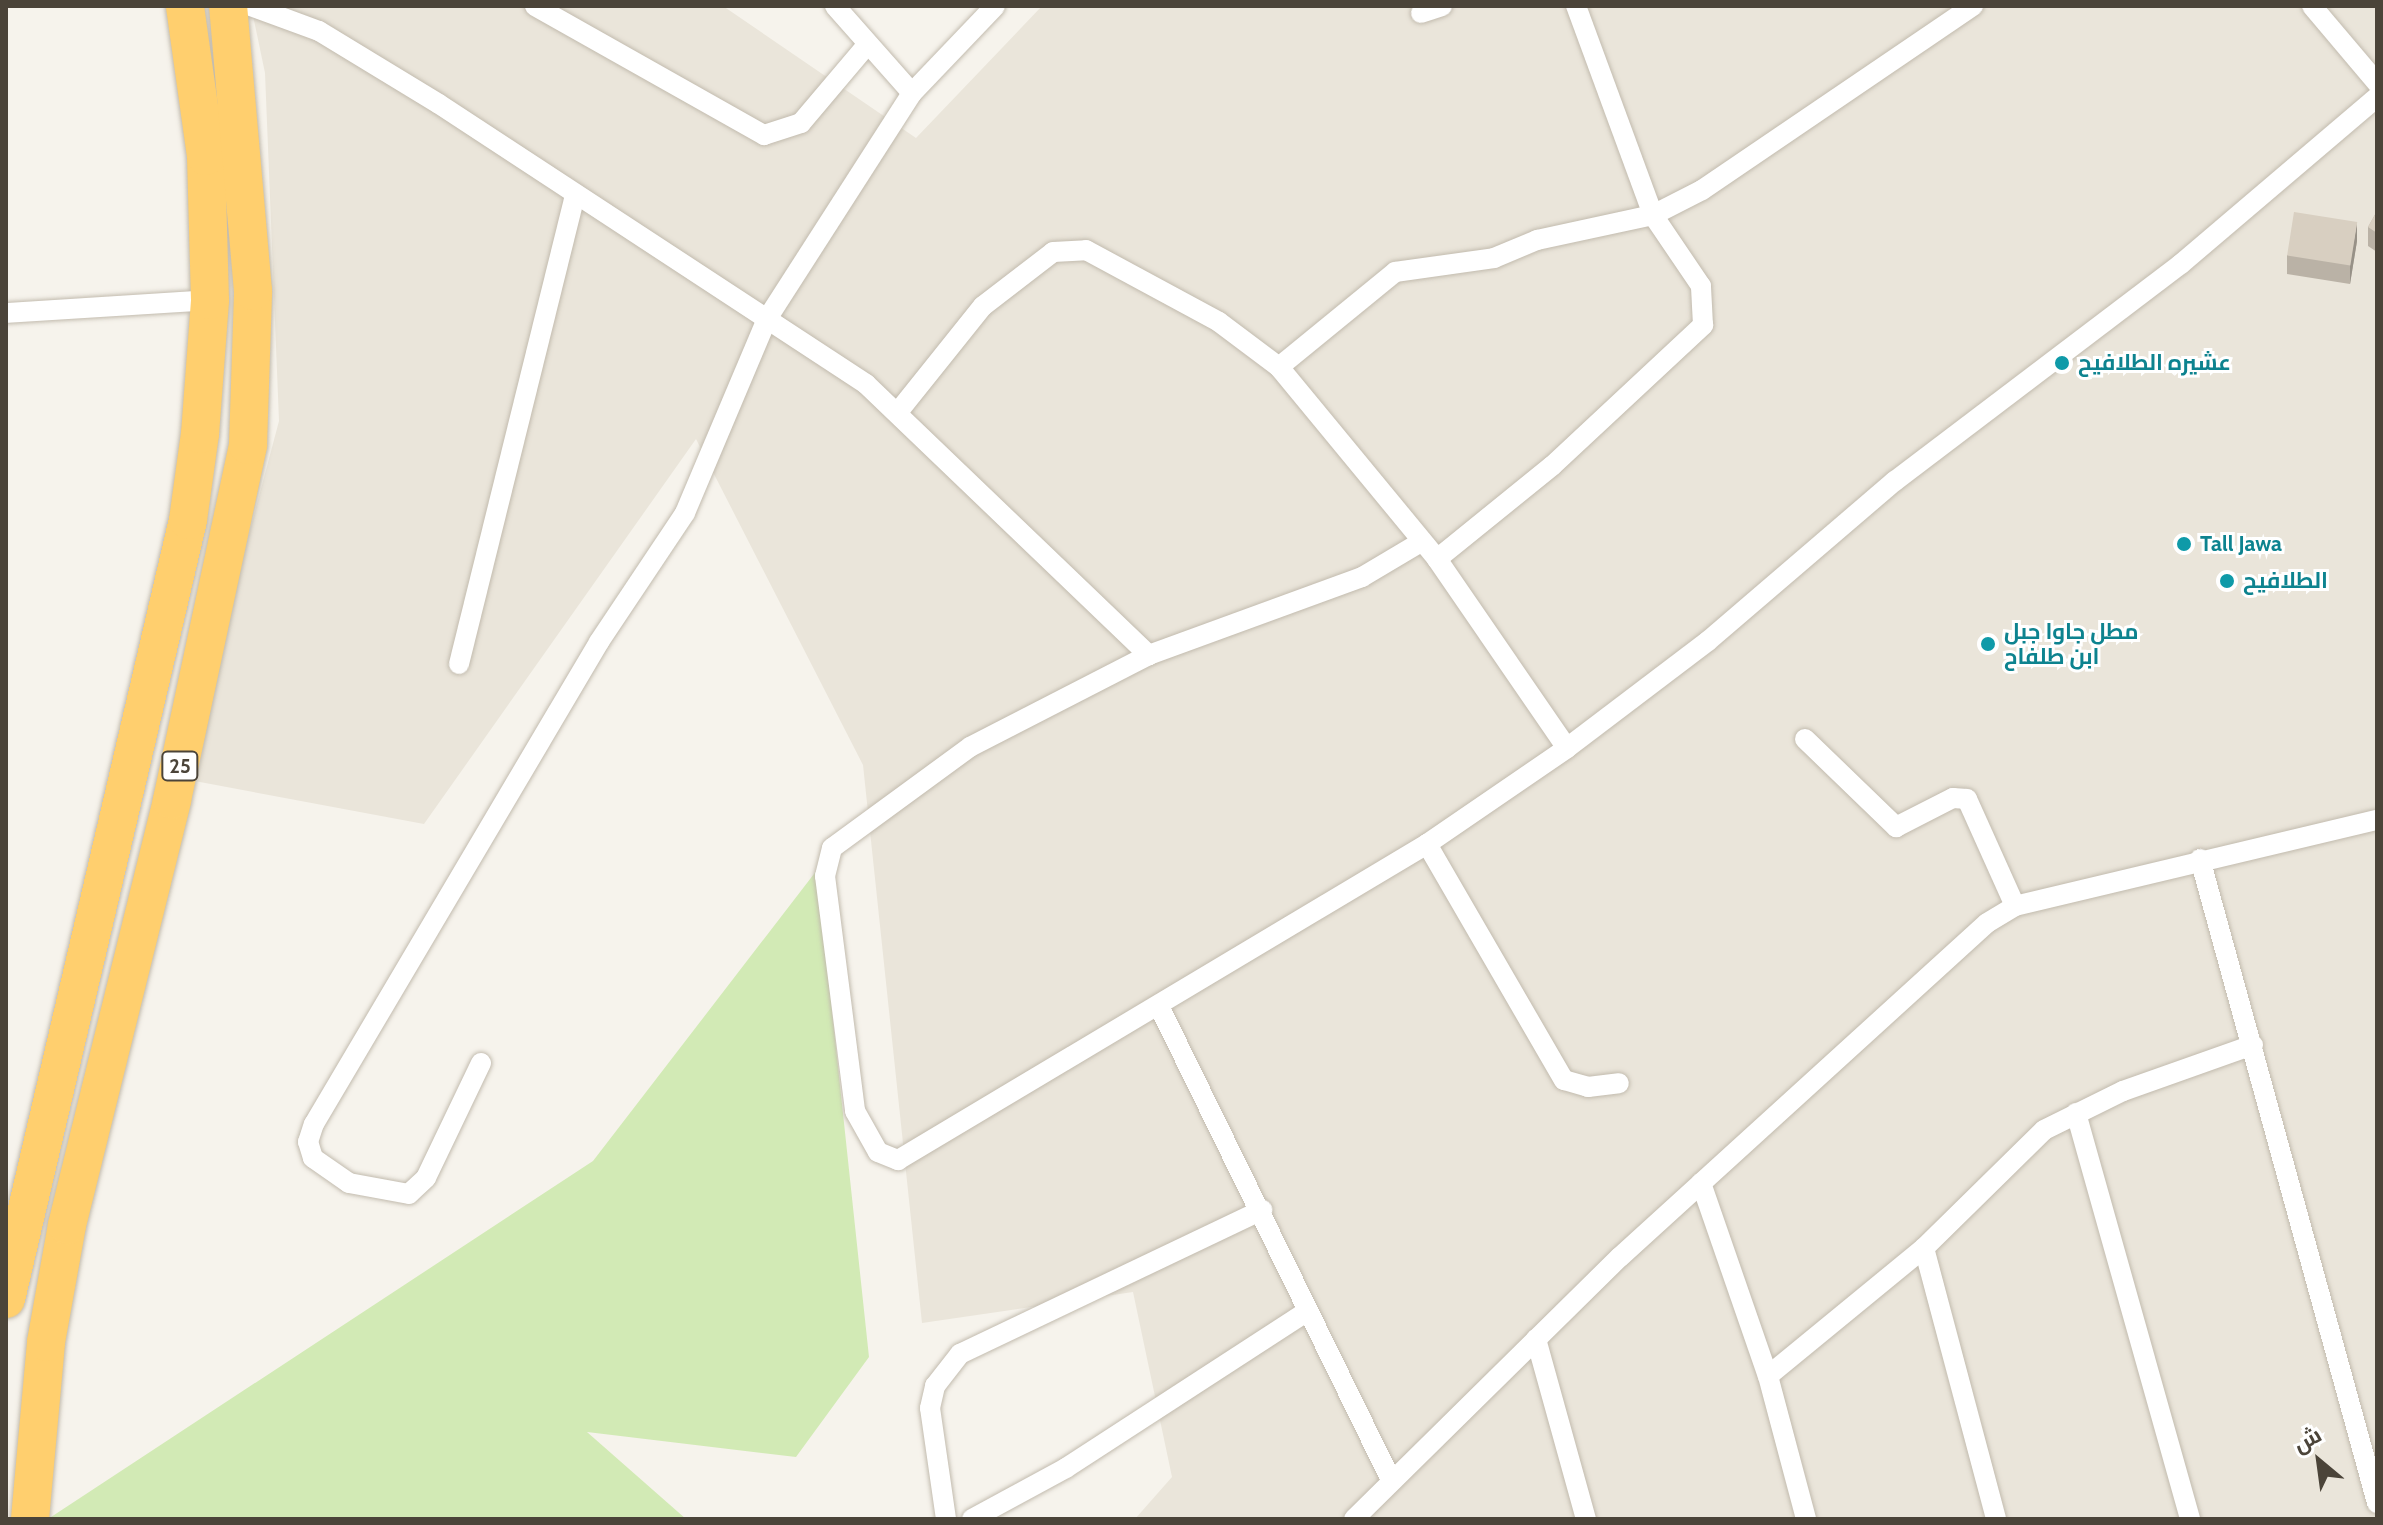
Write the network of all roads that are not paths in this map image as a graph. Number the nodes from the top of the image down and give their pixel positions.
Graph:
1 (185, 6) edge
2 (228, 6) edge
3 (251, 6) edge
4 (535, 6) edge
5 (835, 6) edge
6 (995, 6) edge
7 (1442, 6) edge
8 (1576, 6) edge
9 (1973, 6) edge
10 (2312, 6) edge
11 (1421, 13) dead end
12 (866, 46) junction
13 (2377, 83) edge
14 (912, 93) junction
15 (2377, 97) edge
16 (575, 197) junction
17 (1653, 215) junction
18 (210, 300) junction
19 (6, 313) edge
20 (767, 319) junction
21 (1279, 367) junction
22 (898, 412) junction
23 (1421, 542) junction
24 (1437, 559) junction
25 (1149, 655) junction
26 (459, 664) dead end
27 (1805, 739) dead end
28 (1567, 748) junction
29 (2377, 820) edge
30 (1427, 844) junction
31 (2200, 859) junction
32 (2015, 906) junction
33 (1159, 1006) junction
34 (2253, 1045) junction
35 (481, 1063) dead end
36 (1619, 1083) dead end
37 (2076, 1113) junction
38 (1701, 1183) junction
39 (1262, 1210) junction
40 (1924, 1248) junction
41 (6, 1299) edge
42 (1308, 1311) junction
43 (1536, 1339) junction
44 (1768, 1376) junction
45 (1389, 1476) junction
46 (2377, 1503) edge
47 (30, 1519) edge
48 (946, 1519) edge
49 (972, 1519) edge
50 (1354, 1519) edge
51 (1586, 1519) edge
52 (1806, 1519) edge
53 (1996, 1519) edge
54 (2190, 1519) edge

1 - 18 highway, 25
2 - 47 highway, 25
3 - 16 street
4 - 12 street
5 - 12 street
6 - 14 street
7 - 11 street
8 - 17 street
9 - 17 street
10 - 13 street
12 - 14 street
14 - 20 street
15 - 28 street
16 - 20 street
16 - 26 street
17 - 21 street
17 - 24 street
18 - 19 street
18 - 41 highway, 25
20 - 22 street
20 - 35 street
21 - 22 street
21 - 23 street
22 - 25 street
23 - 24 street
23 - 25 street
24 - 28 street
25 - 33 street
27 - 32 street
28 - 30 street
29 - 31 street
30 - 33 street
30 - 36 street
31 - 32 street
31 - 34 street
32 - 38 street
33 - 39 street
34 - 37 street
34 - 46 street
37 - 40 street
37 - 54 street
38 - 43 street
38 - 44 street
39 - 42 street
39 - 48 street
40 - 44 street
40 - 53 street
42 - 45 street
42 - 49 street
43 - 45 street
43 - 51 street
44 - 52 street
45 - 50 street

